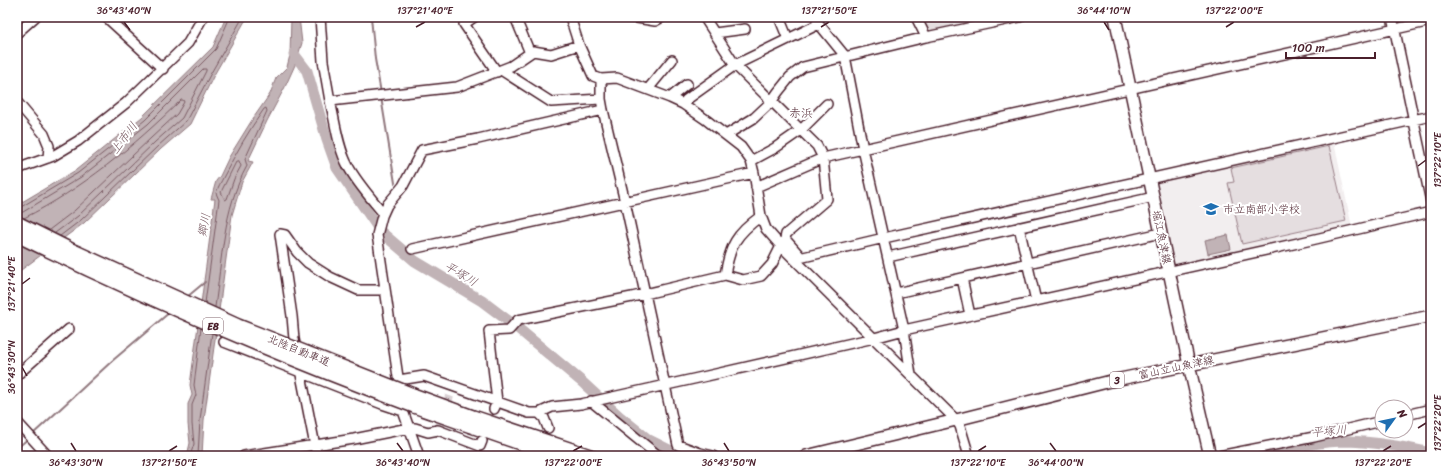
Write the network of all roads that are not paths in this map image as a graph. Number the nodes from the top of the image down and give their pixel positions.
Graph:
1 (35, 17) edge
2 (106, 17) edge
3 (203, 17) edge
4 (320, 17) edge
5 (474, 17) edge
6 (515, 17) edge
7 (631, 17) edge
8 (662, 17) edge
9 (704, 17) edge
10 (779, 17) edge
11 (916, 17) edge
12 (1020, 17) edge
13 (1115, 17) edge
14 (1392, 17) edge
15 (573, 18) edge
16 (817, 21) edge
17 (1431, 21) edge
18 (745, 29) dead end
19 (1394, 29) junction
20 (17, 33) edge
21 (715, 33) junction
22 (926, 37) junction
23 (788, 39) junction
24 (579, 45) junction
25 (530, 53) junction
26 (845, 56) junction
27 (672, 60) dead end
28 (735, 64) junction
29 (163, 68) junction
30 (499, 71) junction
31 (601, 80) junction
32 (687, 84) dead end
33 (1131, 88) junction
34 (648, 89) junction
35 (601, 98) junction
36 (670, 98) junction
37 (330, 101) junction
38 (17, 102) edge
39 (771, 102) junction
40 (683, 104) junction
41 (826, 104) dead end
42 (603, 110) junction
43 (1431, 116) edge
44 (1414, 120) junction
45 (802, 130) junction
46 (726, 134) junction
47 (864, 149) junction
48 (48, 158) junction
49 (823, 158) junction
50 (751, 161) junction
51 (17, 169) edge
52 (754, 173) junction
53 (1150, 179) junction
54 (756, 187) junction
55 (1154, 197) junction
56 (625, 202) junction
57 (1431, 202) edge
58 (1431, 212) edge
59 (382, 215) junction
60 (761, 216) junction
61 (17, 223) edge
62 (1019, 227) junction
63 (1161, 233) junction
64 (17, 235) edge
65 (884, 238) junction
66 (781, 246) junction
67 (412, 249) dead end
68 (888, 257) junction
69 (798, 258) junction
70 (1027, 263) junction
71 (1169, 271) junction
72 (725, 275) junction
73 (962, 278) junction
74 (385, 290) junction
75 (896, 293) junction
76 (645, 294) junction
77 (1036, 301) junction
78 (970, 315) junction
79 (1431, 316) edge
80 (69, 329) dead end
81 (904, 330) junction
82 (874, 338) junction
83 (224, 342) dead end
84 (1189, 365) junction
85 (300, 372) junction
86 (17, 375) edge
87 (912, 375) junction
88 (398, 380) junction
89 (666, 384) junction
90 (591, 401) junction
91 (410, 404) junction
92 (496, 406) junction
93 (1431, 409) edge
94 (540, 413) junction
95 (1414, 413) edge
96 (956, 420) junction
97 (17, 422) edge
98 (1374, 423) edge
99 (409, 428) junction
100 (548, 428) dead end
101 (482, 441) dead end
102 (315, 445) junction
103 (48, 456) edge
104 (244, 456) edge
105 (317, 456) edge
106 (419, 456) edge
107 (557, 456) edge
108 (590, 456) edge
109 (661, 456) edge
110 (713, 456) edge
111 (806, 456) edge
112 (969, 456) edge
113 (1210, 456) edge
114 (1219, 456) edge

1 - 20 street
2 - 29 street
3 - 29 street
4 - 37 street
5 - 30 street
6 - 25 street
7 - 8 street
9 - 21 street
10 - 23 street
11 - 22 street
12 - 22 street
13 - 33 main road, 堀江魚津線
14 - 19 street
15 - 24 street
16 - 23 street
16 - 26 street
17 - 19 street
18 - 21 street
19 - 33 street
19 - 44 street
21 - 28 street
22 - 26 street
23 - 28 street
24 - 25 street
24 - 31 street
25 - 30 street
26 - 39 street
26 - 47 street
27 - 34 street
28 - 39 street
28 - 40 street
29 - 48 street
30 - 35 street
30 - 37 street
31 - 34 street
31 - 35 street
32 - 36 street
33 - 47 street
33 - 53 main road, 堀江魚津線
34 - 36 street
35 - 42 street
36 - 40 street
37 - 59 street
38 - 48 street
39 - 45 street
39 - 46 street
40 - 46 street
41 - 45 street
42 - 56 street
42 - 59 street
43 - 44 street
44 - 53 street
44 - 57 street
45 - 49 street
45 - 50 street
46 - 50 street
47 - 49 street
47 - 65 street
48 - 51 street
49 - 54 street
49 - 69 street
50 - 52 street
52 - 54 street
52 - 56 street
53 - 55 main road, 堀江魚津線
53 - 65 street
54 - 60 street
55 - 62 street
55 - 63 main road, 堀江魚津線
56 - 67 street
56 - 76 street
58 - 71 street
59 - 74 street
60 - 66 street
60 - 72 street
61 - 91 highway, 北陸自動車道 / E8, bridge
62 - 68 street
62 - 70 street
63 - 70 street
63 - 71 main road, 堀江魚津線
64 - 91 highway, 北陸自動車道 / E8, bridge
65 - 68 street
65 - 69 street
66 - 69 street
66 - 72 street
68 - 75 street
69 - 82 street
70 - 73 street
70 - 77 street
71 - 77 street
71 - 84 main road, 堀江魚津線
72 - 76 street
73 - 75 street
73 - 78 street
74 - 85 street
74 - 88 street
75 - 81 street
76 - 89 street
76 - 92 street
77 - 78 street
78 - 81 street
79 - 84 main road, 富山立山魚津線 / 3
80 - 86 street
81 - 82 street
81 - 87 street
82 - 87 street
82 - 89 street
83 - 85 street
84 - 96 main road, 富山立山魚津線 / 3
84 - 113 main road, 堀江魚津線
85 - 91 street
85 - 102 street
87 - 96 street
88 - 91 street
88 - 92 street
89 - 90 street
89 - 110 street
90 - 94 street
90 - 109 street
91 - 99 street
91 - 107 highway, 北陸自動車道 / E8
91 - 108 highway, 北陸自動車道 / E8
92 - 94 street
93 - 95 street
94 - 100 street
96 - 111 main road, 富山立山魚津線 / 3
96 - 112 street
97 - 103 street
98 - 114 street
99 - 101 street
99 - 102 street
99 - 106 street
102 - 104 street
102 - 105 street

